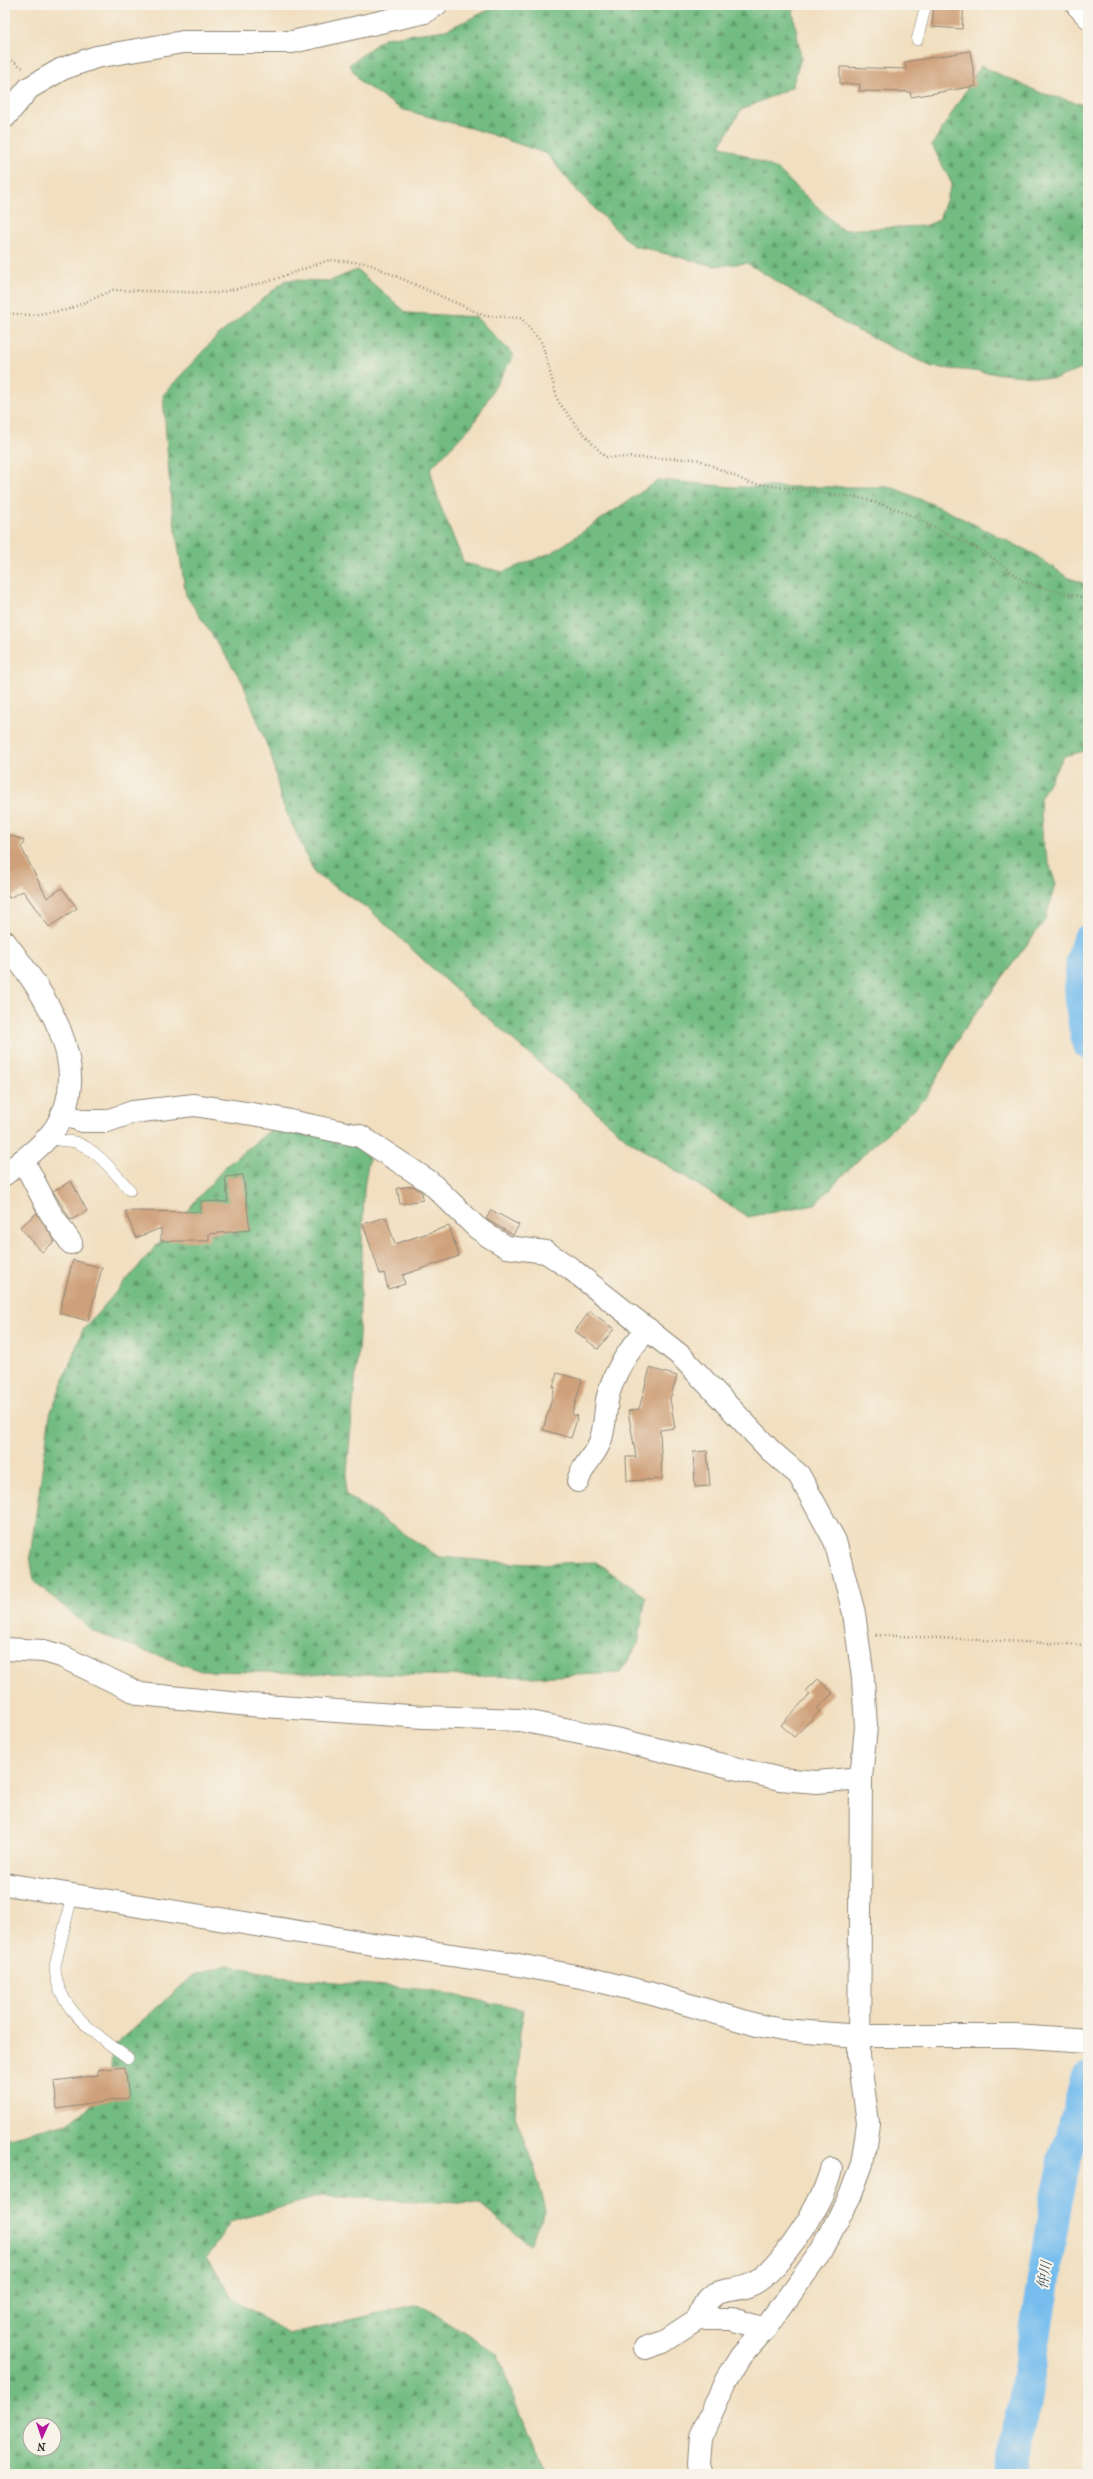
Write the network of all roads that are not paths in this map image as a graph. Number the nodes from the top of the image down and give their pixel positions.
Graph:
1 (436, 5) edge
2 (926, 5) edge
3 (1076, 5) edge
4 (1088, 17) edge
5 (917, 40) dead end
6 (5, 117) edge
7 (5, 942) edge
8 (62, 1114) junction
9 (48, 1138) junction
10 (22, 1160) junction
11 (5, 1174) edge
12 (130, 1190) dead end
13 (71, 1244) dead end
14 (648, 1329) junction
15 (578, 1481) dead end
16 (5, 1649) edge
17 (861, 1778) junction
18 (5, 1884) edge
19 (72, 1896) junction
20 (859, 2036) junction
21 (1080, 2040) edge
22 (128, 2058) dead end
23 (831, 2169) dead end
24 (698, 2318) junction
25 (765, 2329) junction
26 (645, 2348) dead end
27 (702, 2474) edge

1 - 6 street
2 - 5 lane
3 - 4 street
7 - 8 street
8 - 9 street
8 - 14 street
9 - 10 street
9 - 12 lane
10 - 11 street
10 - 13 street
14 - 15 street
14 - 17 street
16 - 17 street
17 - 20 street
18 - 19 street
19 - 20 street
19 - 22 lane
20 - 21 street
20 - 25 street
23 - 24 street
24 - 25 street
24 - 26 street
25 - 27 street

